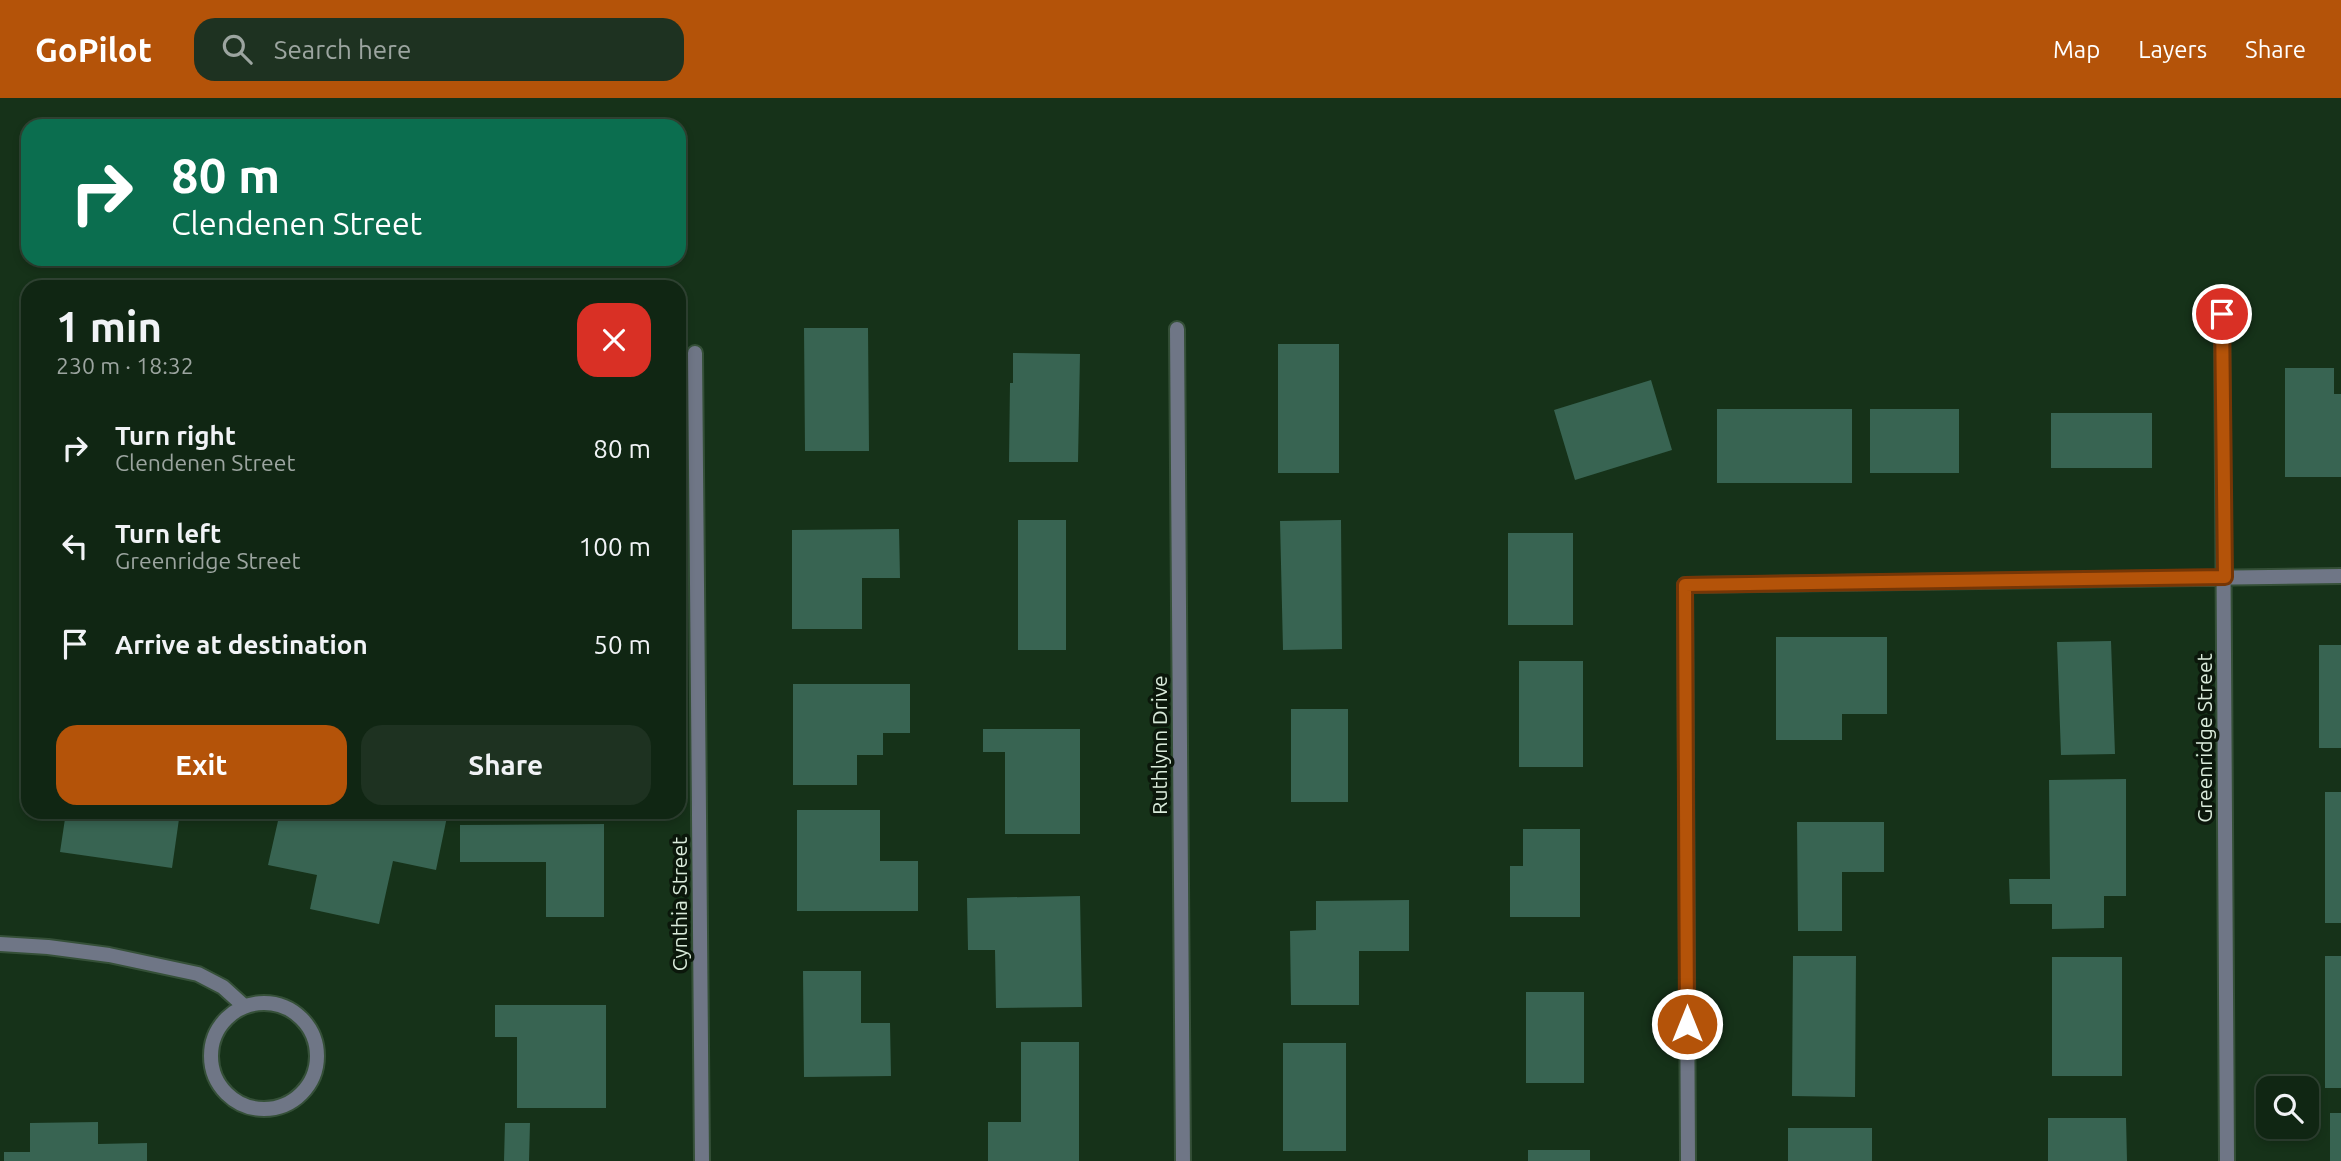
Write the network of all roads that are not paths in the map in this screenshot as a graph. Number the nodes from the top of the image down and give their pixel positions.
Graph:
1 (2222, 314) dead end
2 (1177, 329) dead end
3 (695, 353) dead end
4 (2341, 576) edge
5 (2225, 577) junction
6 (0, 944) edge
7 (244, 1006) junction
8 (702, 1161) edge
9 (1184, 1161) edge
10 (1688, 1161) edge
11 (2227, 1161) edge

1 - 5 street, Greenridge Street
2 - 9 street, Ruthlynn Drive
3 - 8 street, Cynthia Street
4 - 5 street
5 - 10 street
5 - 11 street, Greenridge Street
6 - 7 street
7 - 7 street

